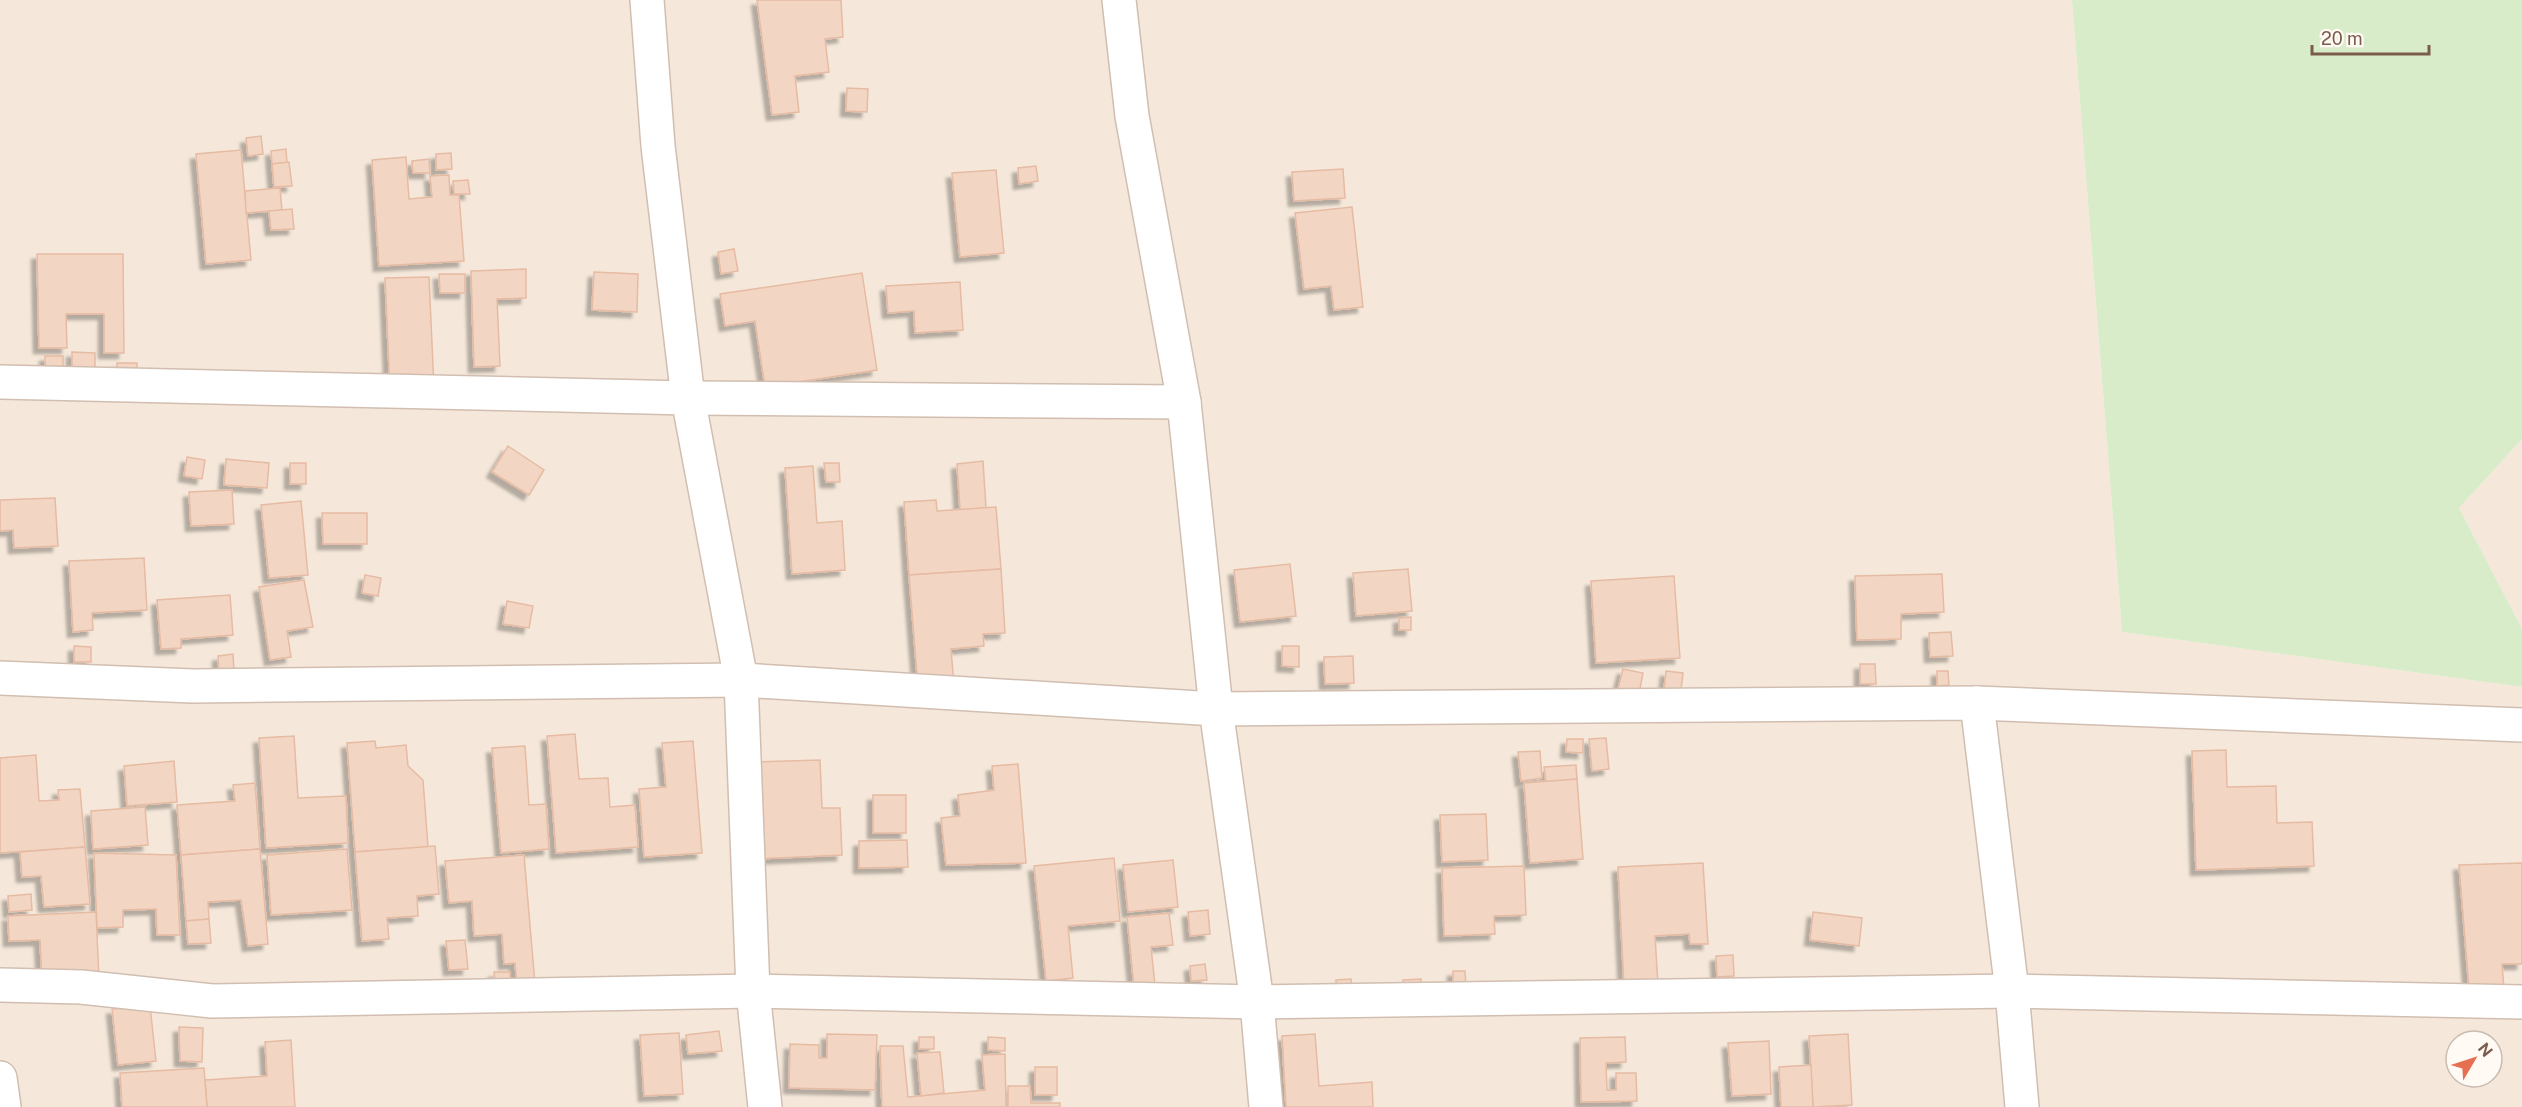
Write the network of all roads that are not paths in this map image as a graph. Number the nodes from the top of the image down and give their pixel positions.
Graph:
1 (647, 0) edge
2 (1119, 0) edge
3 (0, 382) edge
4 (688, 398) junction
5 (1184, 402) junction
6 (0, 678) edge
7 (741, 680) junction
8 (1977, 703) junction
9 (1216, 709) junction
10 (2522, 725) edge
11 (0, 985) edge
12 (753, 991) junction
13 (2012, 991) junction
14 (1257, 1002) junction
15 (2522, 1002) edge
16 (0, 1078) edge
17 (4, 1107) edge
18 (765, 1107) edge
19 (1266, 1107) edge
20 (2022, 1107) edge

1 - 4 street
2 - 5 street
3 - 4 street
4 - 5 street
4 - 7 street
5 - 9 street
6 - 7 street
7 - 9 street
7 - 12 street
8 - 9 street
8 - 10 street
8 - 13 street
9 - 14 street
11 - 12 street
12 - 14 street
12 - 18 street
13 - 14 street
13 - 15 street
13 - 20 street
14 - 19 street
16 - 17 street

